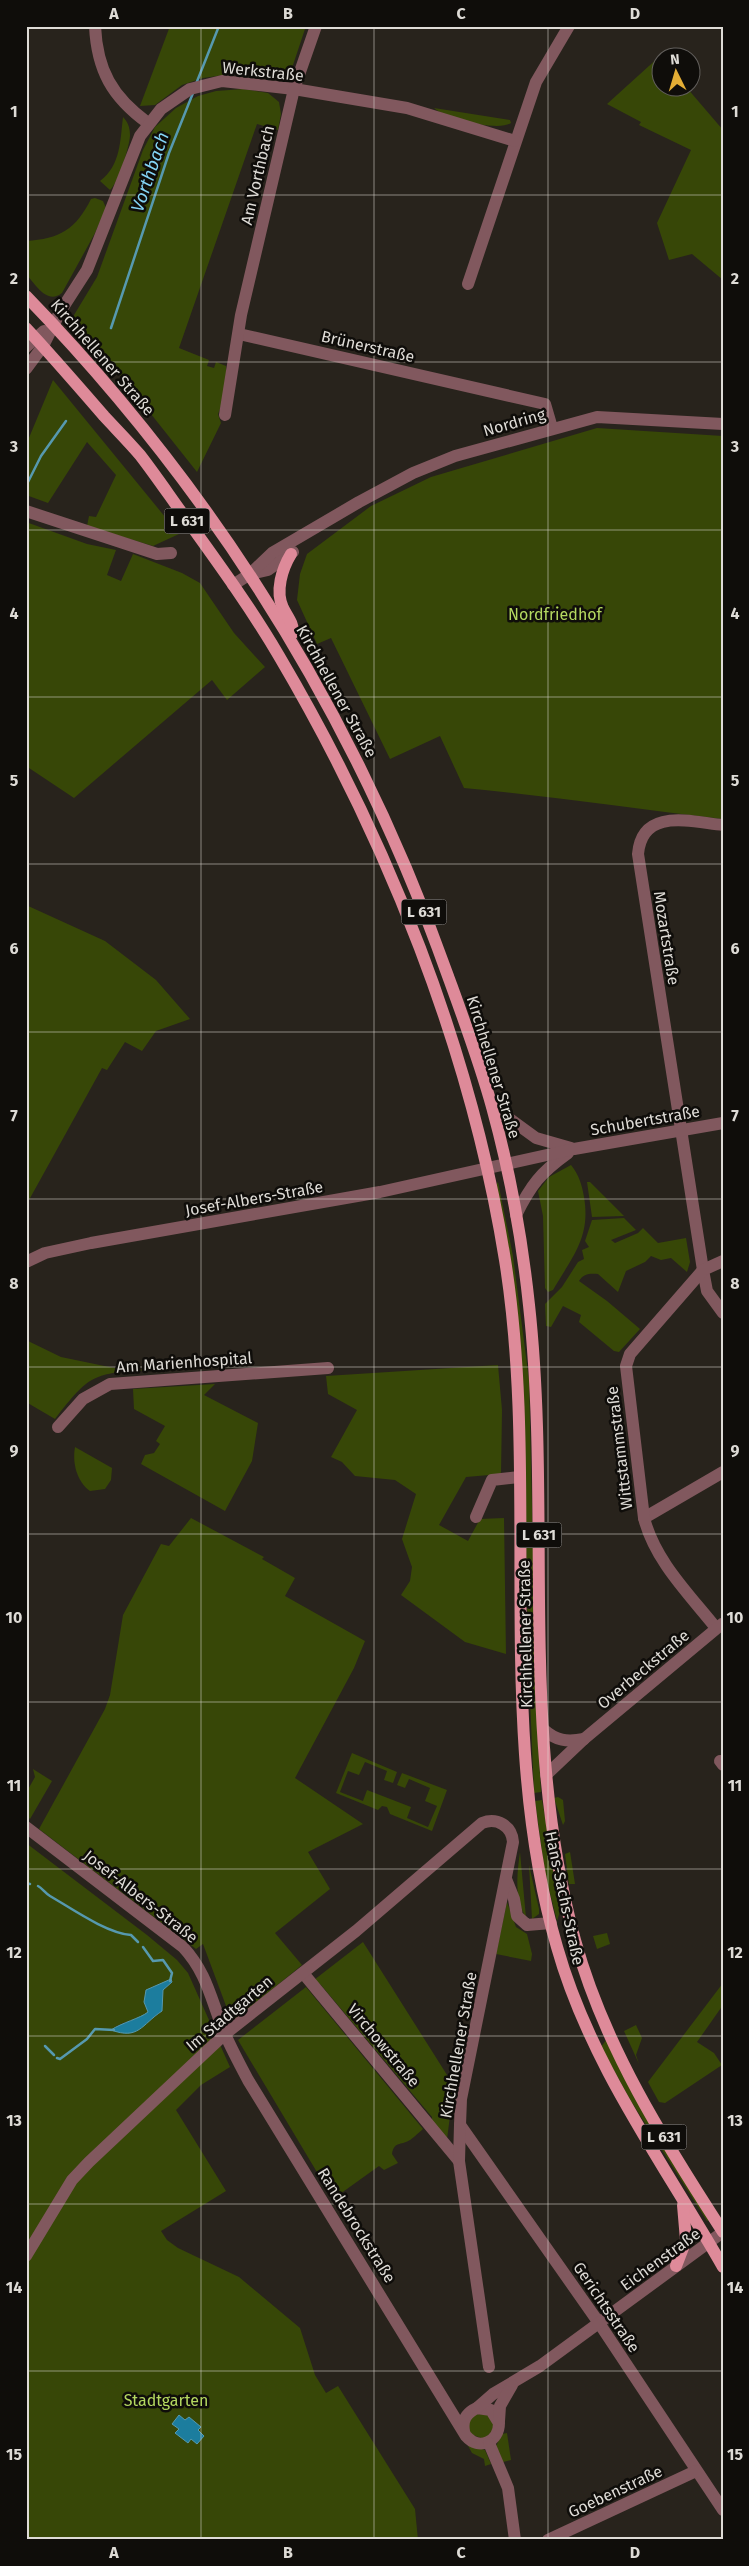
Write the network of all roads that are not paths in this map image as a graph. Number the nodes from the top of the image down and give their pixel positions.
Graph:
1 (95, 26) edge
2 (316, 26) edge
3 (569, 26) edge
4 (294, 89) junction
5 (148, 123) junction
6 (514, 141) junction
7 (468, 284) dead end
8 (26, 296) edge
9 (54, 324) junction
10 (26, 328) edge
11 (240, 334) junction
12 (35, 344) edge
13 (26, 369) edge
14 (225, 415) dead end
15 (723, 424) edge
16 (552, 428) junction
17 (26, 511) edge
18 (328, 520) junction
19 (171, 553) dead end
20 (291, 554) junction
21 (250, 574) junction
22 (233, 585) junction
23 (292, 641) junction
24 (723, 825) edge
25 (492, 1106) junction
26 (723, 1124) edge
27 (682, 1130) junction
28 (574, 1149) junction
29 (505, 1164) junction
30 (488, 1167) junction
31 (516, 1215) junction
32 (723, 1261) edge
33 (26, 1262) edge
34 (703, 1270) junction
35 (723, 1313) edge
36 (328, 1368) dead end
37 (58, 1427) dead end
38 (723, 1472) edge
39 (520, 1477) junction
40 (476, 1517) dead end
41 (644, 1518) junction
42 (719, 1625) edge
43 (543, 1728) junction
44 (584, 1739) junction
45 (526, 1767) joint
46 (546, 1775) junction
47 (482, 1823) joint
48 (26, 1827) edge
49 (506, 1879) junction
50 (551, 1923) junction
51 (303, 1974) junction
52 (225, 2034) junction
53 (460, 2125) junction
54 (459, 2161) junction
55 (682, 2200) junction
56 (723, 2232) edge
57 (709, 2243) junction
58 (26, 2256) edge
59 (676, 2266) junction
60 (723, 2267) edge
61 (599, 2323) junction
62 (489, 2367) dead end
63 (517, 2380) junction
64 (449, 2406) junction
65 (474, 2409) junction
66 (499, 2423) junction
67 (464, 2431) junction
68 (489, 2442) junction
69 (696, 2470) junction
70 (723, 2510) edge
71 (515, 2540) edge
72 (548, 2540) edge

1 - 5 street
2 - 4 street, Am Vorthbach
3 - 6 street
4 - 5 street, Werkstraße
4 - 6 street, Werkstraße
4 - 11 street, Am Vorthbach
5 - 9 street, Werkstraße
6 - 7 street
8 - 9 main road, Kirchhellener Straße / L 631
9 - 12 street, Werkstraße
9 - 21 main road, Kirchhellener Straße / L 631
10 - 12 main road, Kirchhellener Straße / L 631
11 - 14 street
11 - 16 street, Brünerstraße
12 - 13 street, Werkstraße
12 - 22 main road, Kirchhellener Straße / L 631
15 - 16 street, Nordring
16 - 18 street, Nordring
17 - 19 street
18 - 20 street, Nordring
18 - 21 street, Nordring
20 - 21 street, Nordring
20 - 23 main road
21 - 22 street, Nordring
21 - 23 main road, Kirchhellener Straße / L 631
22 - 30 main road, Kirchhellener Straße / L 631
23 - 25 main road, Kirchhellener Straße / L 631
24 - 27 street, Mozartstraße
25 - 28 street, Schubertstraße
25 - 29 main road, Kirchhellener Straße / L 631
26 - 27 street, Schubertstraße
27 - 28 street, Schubertstraße
27 - 34 street, Mozartstraße
28 - 29 street, Schubertstraße
28 - 31 street, Schubertstraße
29 - 30 street, Kirchhellener Straße
29 - 31 main road, Kirchhellener Straße / L 631
30 - 33 street, Josef-Albers-Straße
30 - 39 main road, Kirchhellener Straße / L 631
31 - 43 main road, Kirchhellener Straße / L 631
32 - 34 street
34 - 35 street, Mozartstraße
34 - 41 street, Wittstammstraße
36 - 37 street, Am Marienhospital
38 - 41 street
39 - 40 street
39 - 45 main road, Kirchhellener Straße / L 631
41 - 42 street, Wittstammstraße
42 - 44 street, Overbeckstraße
43 - 44 street
43 - 46 main road, Kirchhellener Straße / L 631
44 - 46 street, Overbeckstraße
45 - 50 main road, Hans-Sachs-Straße / L 631
46 - 56 main road, Hans-Sachs-Straße / L 631
47 - 49 street, Kirchhellener Straße
47 - 51 street, Im Stadtgarten
48 - 52 street, Josef-Albers-Straße
49 - 50 street, Kirchhellener Straße
49 - 53 street, Kirchhellener Straße
50 - 55 main road, Hans-Sachs-Straße / L 631
51 - 52 street, Im Stadtgarten
51 - 54 street, Virchowstraße
52 - 58 street, Im Stadtgarten
52 - 64 street, Randebrockstraße
53 - 54 street, Kirchhellener Straße
53 - 61 street, Gerichtsstraße
54 - 62 street, Kirchhellener Straße
55 - 57 main road, Hans-Sachs-Straße / L 631
55 - 59 main road
56 - 57 street, Eichenstraße
57 - 59 street, Eichenstraße
57 - 60 main road, Hans-Sachs-Straße / L 631
59 - 61 street, Eichenstraße
61 - 63 street, Eichenstraße
61 - 69 street, Gerichtsstraße
63 - 65 street, Eichenstraße
63 - 66 street, Eichenstraße
64 - 65 street
64 - 67 street, Randebrockstraße
65 - 66 street
65 - 67 street
66 - 68 street
67 - 68 street
68 - 71 street
69 - 70 street, Gerichtsstraße
69 - 72 street, Goebenstraße

